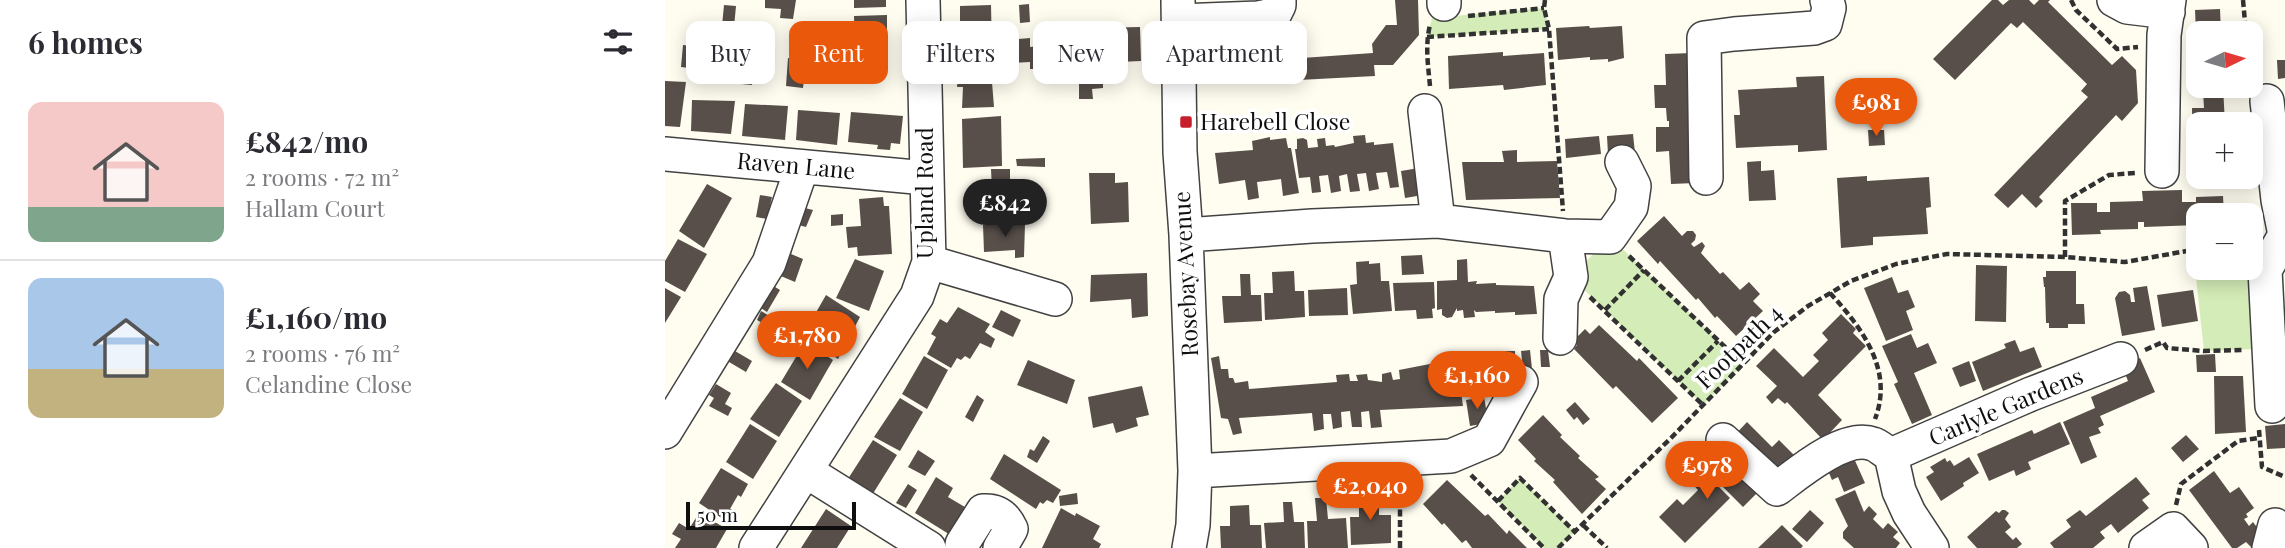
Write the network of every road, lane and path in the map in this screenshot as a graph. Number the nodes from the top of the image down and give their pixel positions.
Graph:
1 (923, 0) edge
2 (1279, 0) edge
3 (1545, 0) edge
4 (1827, 0) edge
5 (2071, 0) edge
6 (2115, 0) edge
7 (2243, 0) edge
8 (2168, 6) edge
9 (1448, 7) edge
10 (1544, 8) junction
11 (1178, 10) edge
12 (2245, 21) edge
13 (1549, 29) junction
14 (1427, 37) junction
15 (2164, 45) junction
16 (2267, 102) dead end
17 (1425, 111) joint
18 (665, 154) edge
19 (1622, 162) dead end
20 (802, 167) junction
21 (2162, 171) joint
22 (926, 178) junction
23 (1706, 178) dead end
24 (1438, 221) junction
25 (1186, 235) junction
26 (2285, 235) edge
27 (1565, 236) junction
28 (1610, 237) junction
29 (2186, 252) edge
30 (2065, 257) junction
31 (929, 262) junction
32 (1644, 270) junction
33 (1570, 277) junction
34 (1830, 293) junction
35 (1055, 299) dead end
36 (1605, 310) junction
37 (1560, 338) dead end
38 (1719, 341) junction
39 (2255, 349) dead end
40 (2121, 359) joint
41 (1743, 363) junction
42 (1521, 382) dead end
43 (1678, 382) junction
44 (1703, 405) junction
45 (2272, 406) dead end
46 (665, 432) edge
47 (1723, 440) dead end
48 (1881, 449) junction
49 (1451, 456) junction
50 (1401, 460) junction
51 (806, 471) junction
52 (1195, 471) junction
53 (2285, 477) edge
54 (1498, 501) junction
55 (1583, 525) junction
56 (1575, 532) junction
57 (2182, 538) edge
58 (756, 548) edge
59 (929, 548) edge
60 (962, 548) edge
61 (1000, 548) edge
62 (1189, 548) edge
63 (1400, 548) edge
64 (1544, 548) edge
65 (1558, 548) edge
66 (1607, 548) edge
67 (1932, 548) edge
68 (2146, 548) edge

1 - 22 street, Upland Road
2 - 11 street
3 - 10 path
4 - 23 street
5 - 15 path
6 - 8 street
7 - 12 path
8 - 15 street
9 - 10 path
9 - 14 path
10 - 13 path
11 - 25 street, Rosebay Avenue
13 - 14 path
13 - 27 path
14 - 17 path
15 - 21 street
16 - 26 street
17 - 24 street
18 - 20 street, Raven Lane
19 - 28 street
20 - 22 street, Raven Lane
20 - 46 street
21 - 30 path
22 - 31 street, Upland Road
24 - 25 street
24 - 27 street
25 - 52 street, Rosebay Avenue
26 - 45 street
27 - 28 street
27 - 33 street
28 - 32 path
29 - 30 path, Footpath 4
30 - 34 path, Footpath 4
31 - 35 street
31 - 51 street, Upland Road
32 - 36 path
32 - 38 path
33 - 36 path
33 - 37 street
34 - 41 path, Footpath 4
34 - 48 path
36 - 43 path
38 - 41 path
38 - 43 path
39 - 40 path
40 - 48 street, Carlyle Gardens
41 - 44 path, Footpath 4
42 - 49 street
43 - 44 path
44 - 55 path, Footpath 4
47 - 48 street, Carlyle Gardens
48 - 67 street
49 - 50 street
49 - 54 path
50 - 52 street
50 - 63 path
51 - 58 street, Upland Road
51 - 59 street
52 - 62 street, Rosebay Avenue
53 - 57 path
54 - 56 path
54 - 64 path
55 - 56 path, Footpath 4
55 - 66 path
56 - 65 path, Footpath 4
57 - 68 street
60 - 61 street

